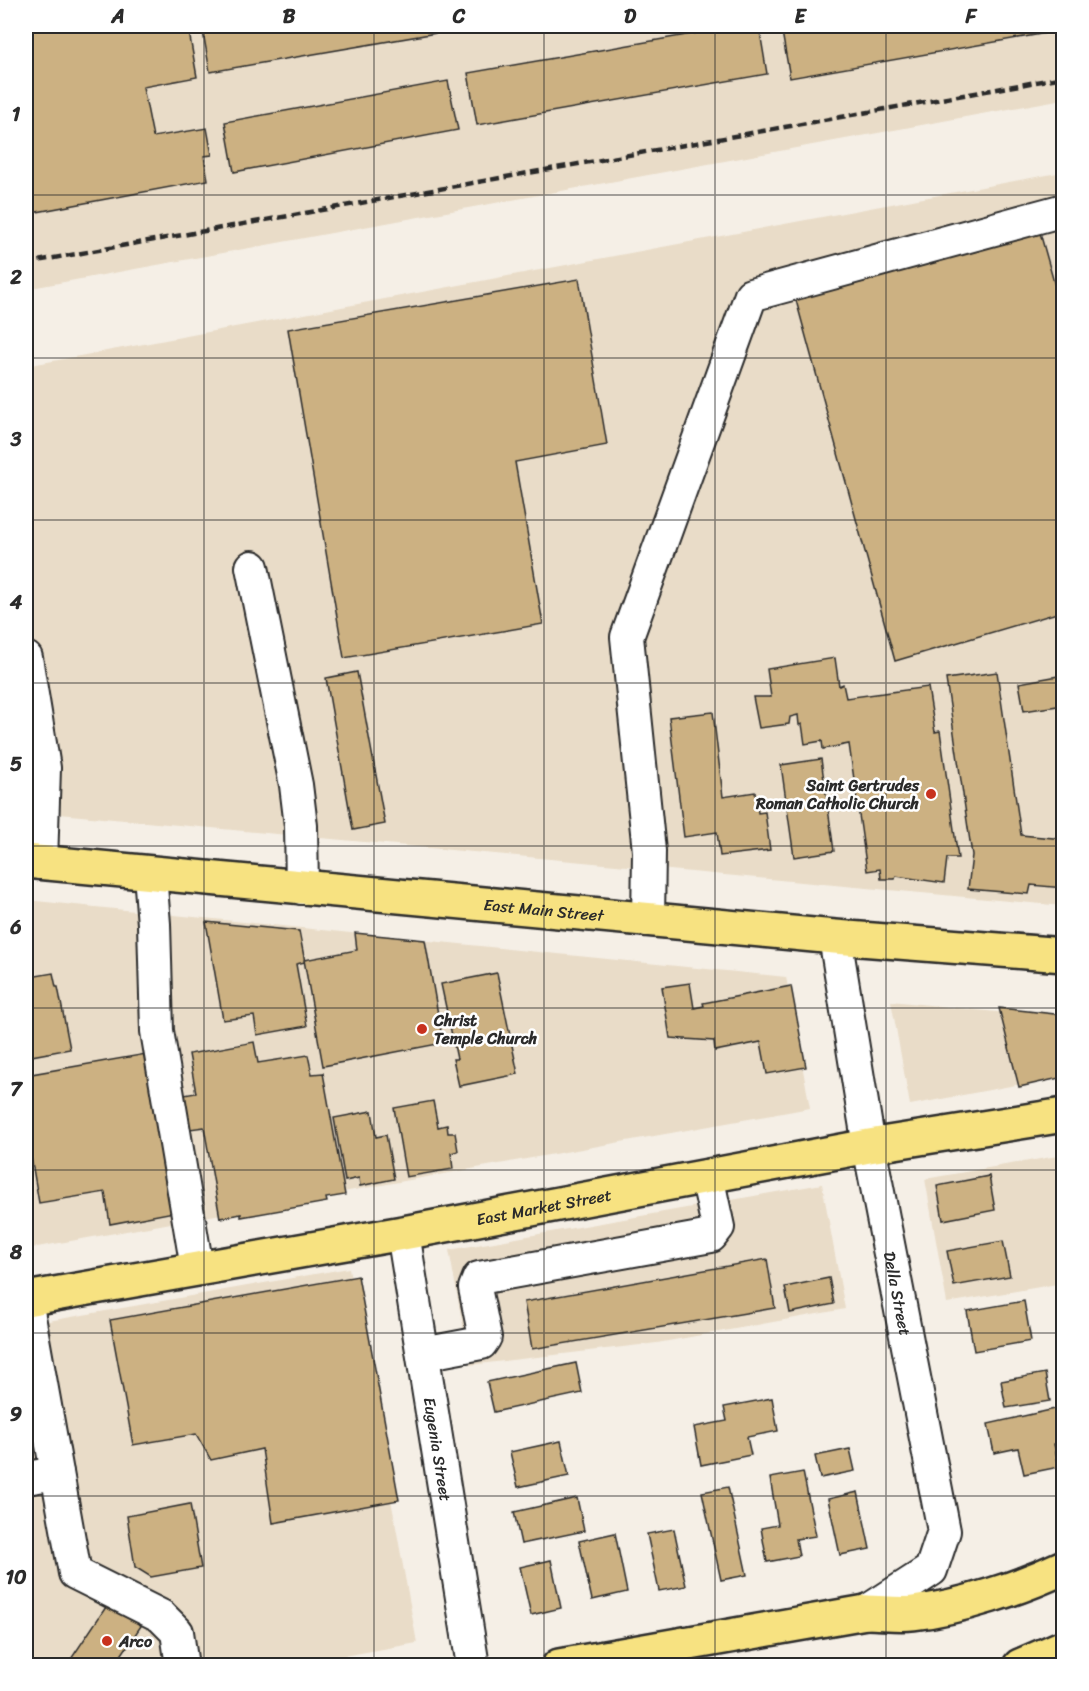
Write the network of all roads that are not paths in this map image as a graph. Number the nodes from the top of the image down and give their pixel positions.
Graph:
1 (1064, 210) edge
2 (252, 567) dead end
3 (26, 658) edge
4 (34, 745) edge
5 (33, 862) edge
6 (150, 874) junction
7 (302, 888) junction
8 (648, 920) junction
9 (835, 937) junction
10 (1064, 955) edge
11 (1064, 1116) edge
12 (869, 1146) junction
13 (707, 1176) junction
14 (403, 1233) junction
15 (197, 1268) junction
16 (26, 1300) edge
17 (423, 1354) junction
18 (57, 1473) junction
19 (26, 1478) edge
20 (1064, 1567) edge
21 (866, 1612) junction
22 (1064, 1647) edge
23 (182, 1665) edge
24 (474, 1665) edge
25 (559, 1665) edge
26 (1020, 1665) edge

1 - 8 street
2 - 7 street
3 - 4 street
4 - 5 street
5 - 6 main road, East Main Street
6 - 7 main road, East Main Street
6 - 15 street
7 - 8 main road, East Main Street
8 - 9 main road, East Main Street
9 - 10 main road, East Main Street
9 - 12 street, Della Street
11 - 12 main road, East Market Street
12 - 13 main road, East Market Street
12 - 21 street, Della Street
13 - 14 main road, East Market Street
13 - 17 street
14 - 15 main road, East Market Street
14 - 17 street, Eugenia Street
15 - 16 main road, East Market Street
16 - 18 street
17 - 24 street, Eugenia Street
18 - 19 street
18 - 23 street
20 - 21 main road
21 - 25 main road
22 - 26 main road

